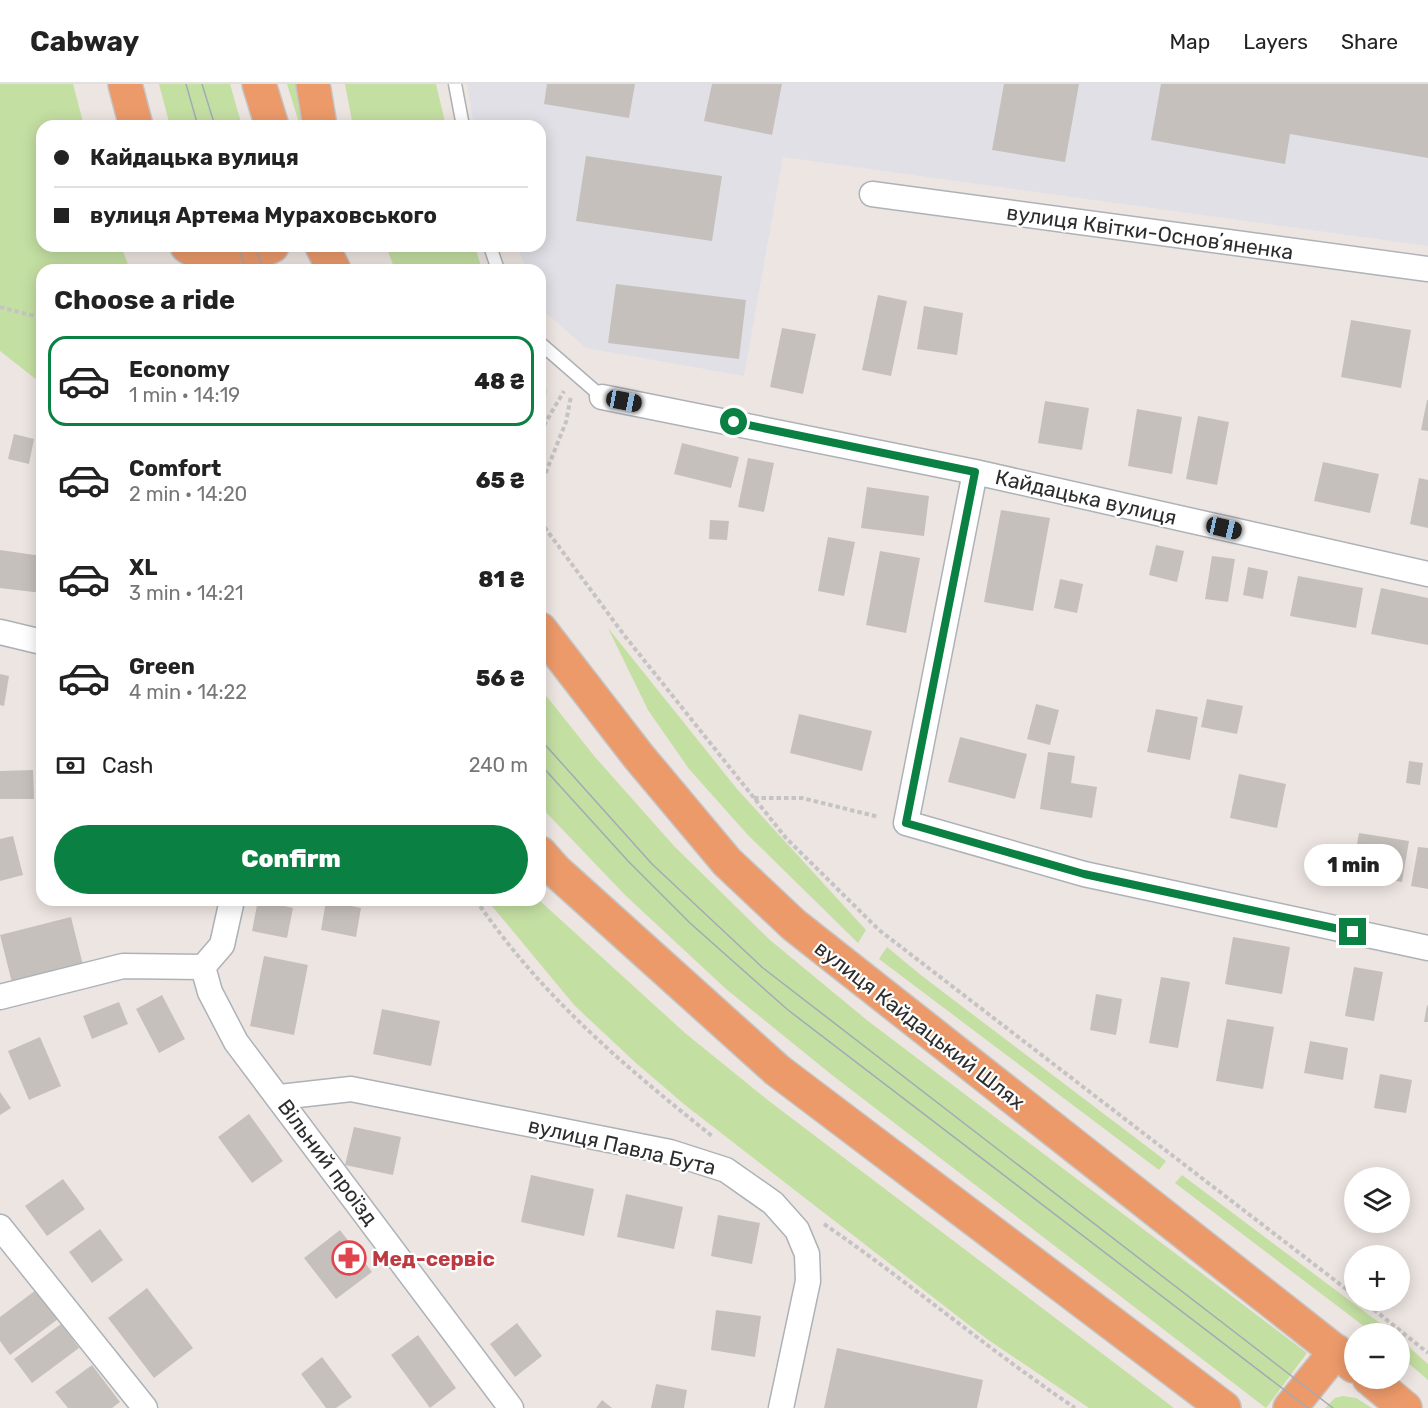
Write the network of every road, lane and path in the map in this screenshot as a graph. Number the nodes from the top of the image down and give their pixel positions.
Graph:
1 (124, 84) edge
2 (259, 84) edge
3 (313, 84) edge
4 (455, 84) edge
5 (134, 120) edge
6 (270, 120) edge
7 (319, 120) edge
8 (462, 120) edge
9 (872, 194) dead end
10 (196, 252) edge
11 (258, 252) edge
12 (1428, 269) edge
13 (0, 307) edge
14 (36, 316) edge
15 (546, 348) edge
16 (575, 375) junction
17 (602, 397) joint
18 (546, 419) edge
19 (546, 472) edge
20 (975, 472) junction
21 (546, 529) edge
22 (1428, 574) edge
23 (0, 632) edge
24 (546, 637) edge
25 (36, 641) edge
26 (754, 798) junction
27 (906, 823) junction
28 (546, 860) edge
29 (231, 906) edge
30 (1428, 948) edge
31 (203, 967) junction
32 (0, 997) edge
33 (280, 1097) junction
34 (0, 1227) edge
35 (1344, 1287) edge
36 (1376, 1311) edge
37 (1428, 1353) edge
38 (1344, 1358) edge
39 (1344, 1360) edge
40 (1382, 1389) edge
41 (145, 1408) edge
42 (511, 1408) edge
43 (781, 1408) edge
44 (1224, 1408) edge
45 (1290, 1408) edge
46 (1405, 1408) edge

1 - 5 highway
2 - 6 highway
3 - 7 highway
4 - 8 lane
9 - 12 street, вулиця Квітки-Основʼяненка
10 - 11 highway
13 - 14 path
15 - 16 lane
16 - 17 lane
16 - 18 path
16 - 19 path
17 - 20 street, Кайдацька вулиця
20 - 22 street, Кайдацька вулиця
20 - 27 street
21 - 26 path
23 - 25 street
24 - 38 highway, вулиця Кайдацький Шлях
26 - 27 path
26 - 35 path
27 - 30 street
28 - 44 highway
29 - 31 street
31 - 32 street
31 - 33 street, Вільний проїзд
33 - 42 street, Вільний проїзд
33 - 43 street, вулиця Павла Бута
34 - 41 street
36 - 37 path
39 - 45 highway
40 - 46 highway

